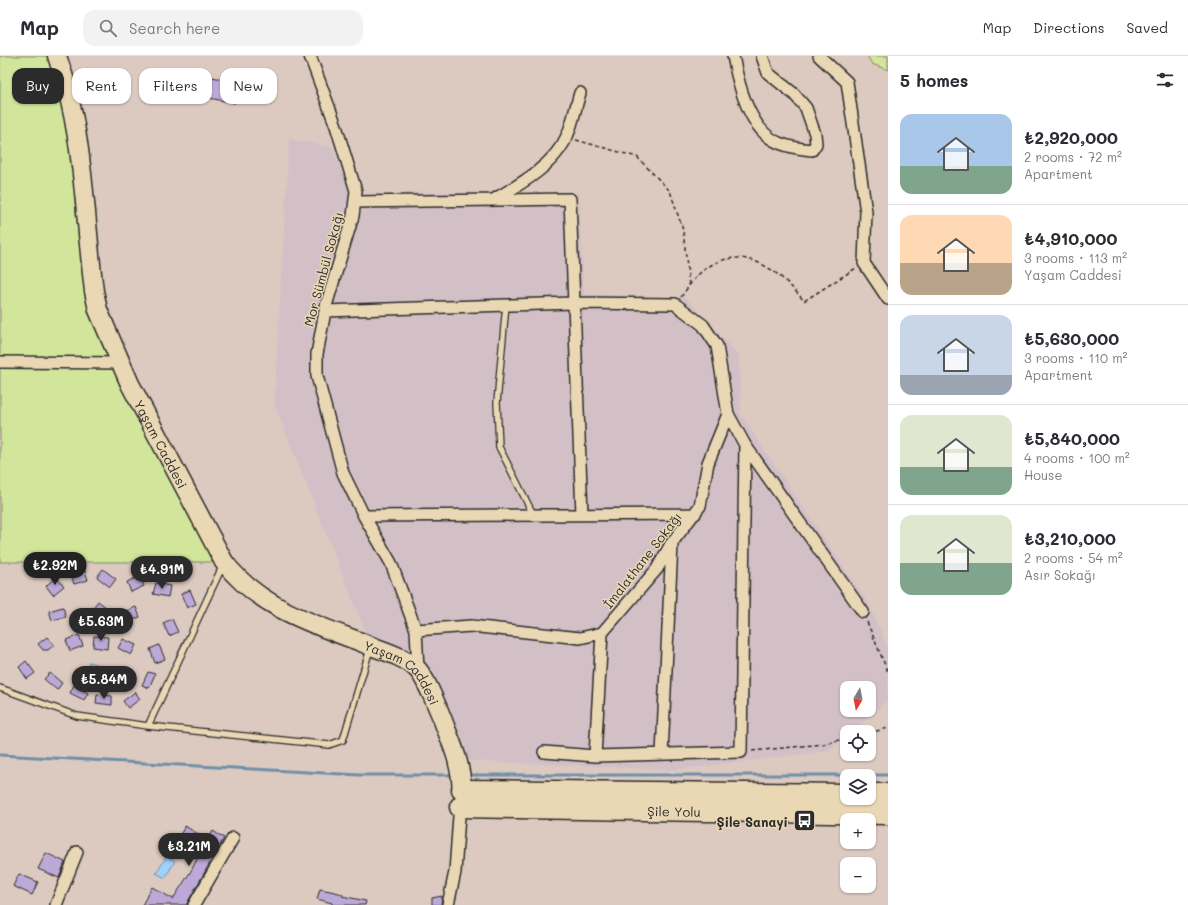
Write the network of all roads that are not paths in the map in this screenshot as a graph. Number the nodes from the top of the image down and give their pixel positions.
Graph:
1 (57, 56) edge
2 (310, 56) edge
3 (734, 56) edge
4 (762, 56) edge
5 (819, 56) edge
6 (580, 93) dead end
7 (492, 200) junction
8 (355, 202) junction
9 (888, 299) edge
10 (573, 303) junction
11 (506, 305) junction
12 (325, 311) junction
13 (0, 362) edge
14 (121, 364) junction
15 (728, 414) junction
16 (745, 445) junction
17 (533, 514) junction
18 (582, 514) junction
19 (696, 514) junction
20 (364, 516) junction
21 (672, 543) junction
22 (224, 562) junction
23 (864, 612) road end
24 (416, 630) junction
25 (602, 633) junction
26 (371, 646) junction
27 (418, 670) junction
28 (0, 688) edge
29 (148, 726) junction
30 (544, 752) dead end
31 (662, 754) junction
32 (595, 756) junction
33 (840, 794) edge
34 (876, 794) edge
35 (888, 794) edge
36 (461, 798) junction
37 (888, 814) edge
38 (233, 838) dead end
39 (77, 852) dead end
40 (56, 905) edge
41 (194, 905) edge
42 (448, 905) edge

1 - 14 main road, Yaşam Caddesi
2 - 8 street, Mor Sümbül Sokağı
3 - 4 street
5 - 9 street
6 - 7 street
7 - 8 street
7 - 10 street
8 - 12 street, Mor Sümbül Sokağı
10 - 11 street
10 - 15 street
10 - 18 street
11 - 12 street
11 - 17 lane
12 - 20 street, Mor Sümbül Sokağı
13 - 14 street
14 - 22 main road, Yaşam Caddesi
15 - 16 street
15 - 19 street, İmalathane Sokağı
16 - 23 street
16 - 31 street
17 - 18 street
17 - 20 street
18 - 19 street
19 - 21 street, İmalathane Sokağı
20 - 24 street, Mor Sümbül Sokağı
21 - 25 street, İmalathane Sokağı
21 - 31 street
22 - 26 main road, Yaşam Caddesi
22 - 29 lane
24 - 25 street
24 - 27 street, Mor Sümbül Sokağı
25 - 32 street
26 - 27 main road, Yaşam Caddesi
26 - 29 lane
27 - 36 main road, Yaşam Caddesi
28 - 29 lane
30 - 32 street
31 - 32 street
33 - 36 highway, Şile Yolu
34 - 35 highway
36 - 37 highway, Şile Yolu
36 - 42 street
38 - 41 street
39 - 40 street

